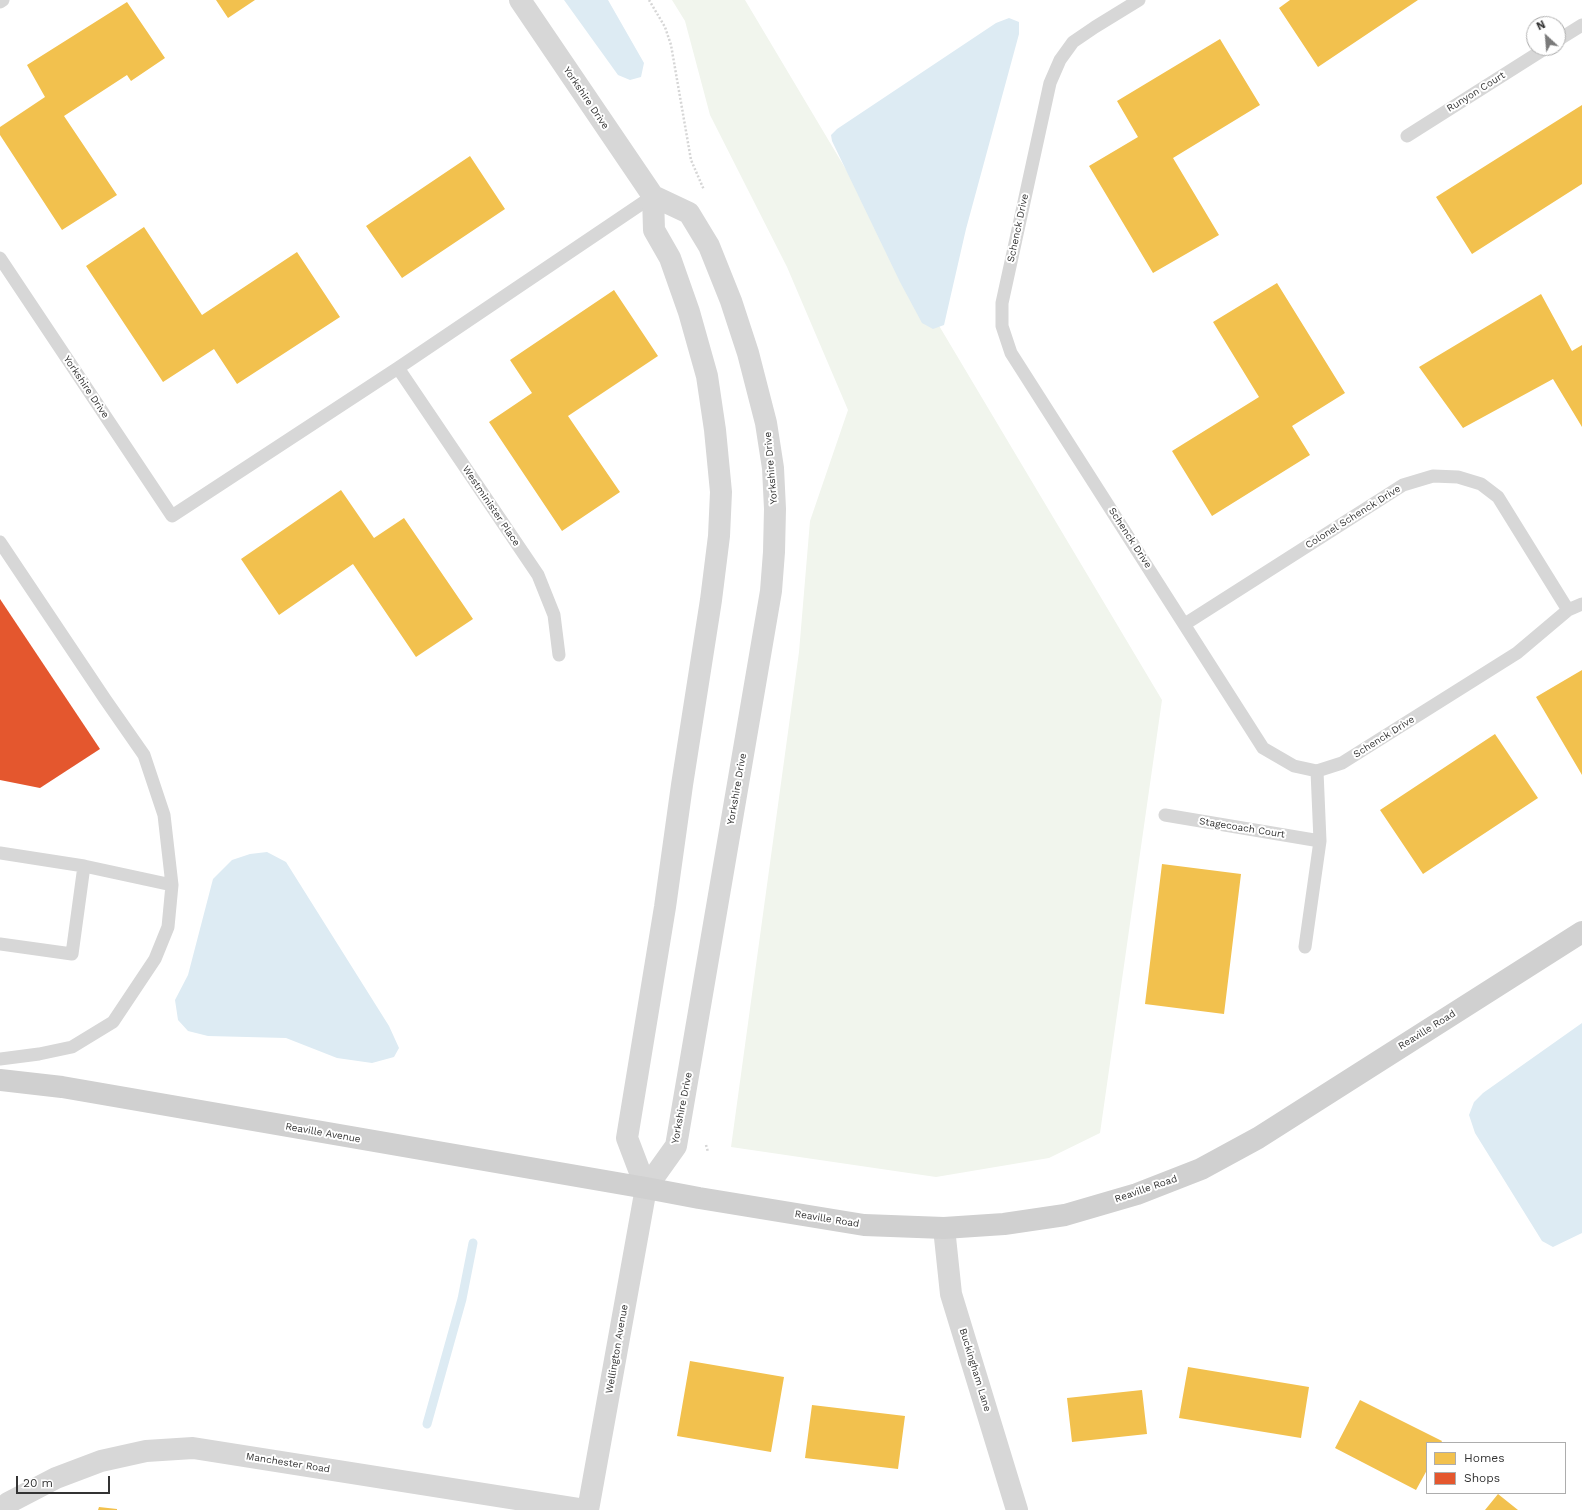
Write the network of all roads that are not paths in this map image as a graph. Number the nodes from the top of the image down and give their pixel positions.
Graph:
1 (3, 0) edge
2 (520, 0) edge
3 (1140, 0) edge
4 (0, 2) edge
5 (1582, 25) edge
6 (1566, 35) edge
7 (1533, 56) edge
8 (1407, 136) dead end
9 (652, 196) junction
10 (0, 258) edge
11 (398, 368) junction
12 (0, 542) edge
13 (1582, 604) edge
14 (1568, 610) junction
15 (1185, 624) junction
16 (559, 655) dead end
17 (1317, 771) junction
18 (1165, 815) dead end
19 (1320, 841) junction
20 (0, 853) edge
21 (84, 866) junction
22 (172, 885) junction
23 (1582, 932) edge
24 (0, 944) edge
25 (1304, 947) dead end
26 (0, 1059) edge
27 (0, 1080) edge
28 (646, 1188) junction
29 (944, 1228) junction
30 (3, 1502) edge
31 (587, 1510) edge
32 (1017, 1510) edge

1 - 4 lane
2 - 9 street, Yorkshire Drive
3 - 15 lane, Schenck Drive
5 - 6 lane
7 - 8 lane, Runyon Court
9 - 11 lane
9 - 28 street
9 - 28 street, Yorkshire Drive
10 - 11 lane, Yorkshire Drive
11 - 16 lane, Westminister Place
12 - 22 lane
13 - 14 lane, Schenck Drive
14 - 15 lane, Colonel Schenck Drive
14 - 17 lane, Schenck Drive
15 - 17 lane, Schenck Drive
17 - 19 lane
18 - 19 lane, Stagecoach Court
19 - 25 lane
20 - 21 lane
21 - 22 lane
21 - 24 lane
22 - 26 lane
23 - 29 street, Reaville Road
27 - 28 street, Reaville Avenue
28 - 29 street, Reaville Road
28 - 31 street, Wellington Avenue
29 - 32 street, Buckingham Lane
30 - 31 street, Manchester Road

